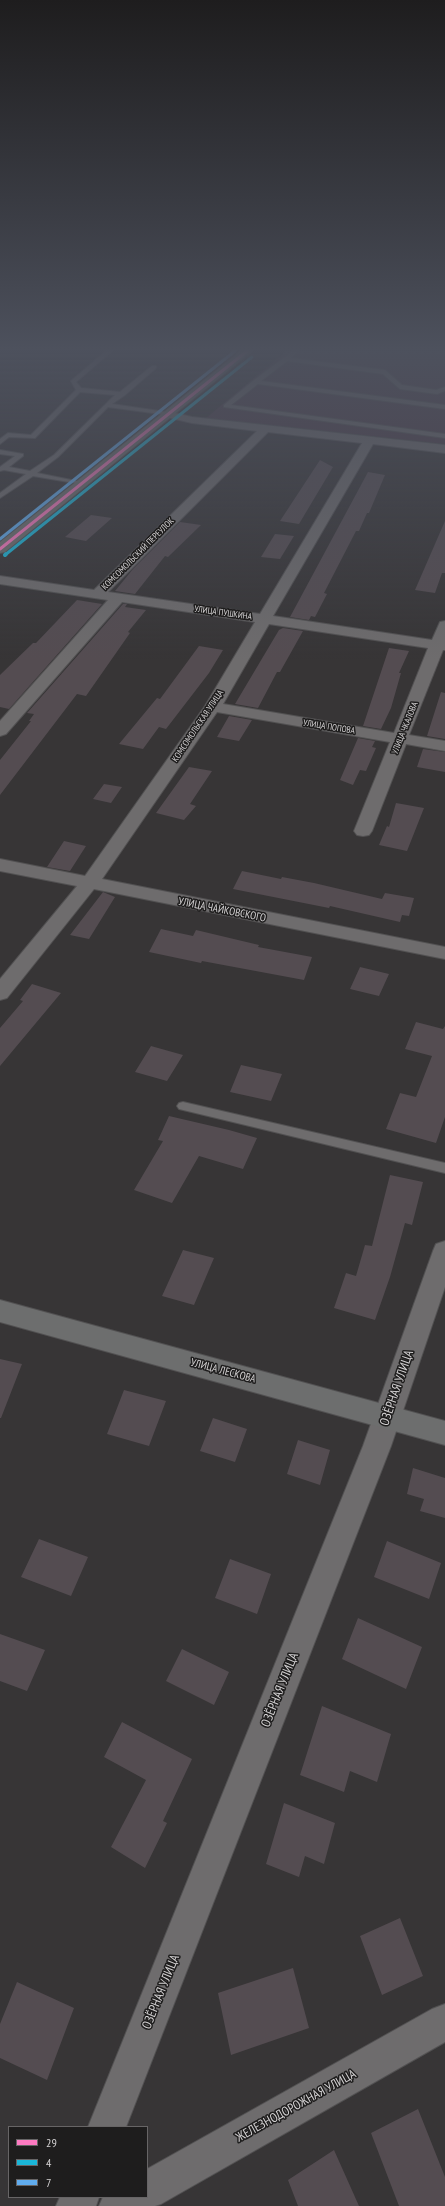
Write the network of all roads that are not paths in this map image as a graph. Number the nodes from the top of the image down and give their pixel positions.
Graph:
1 (14, 454) edge
2 (58, 454) edge
3 (116, 454) edge
4 (240, 454) edge
5 (361, 454) edge
6 (2, 468) edge
7 (32, 473) junction
8 (79, 483) junction
9 (0, 496) edge
10 (0, 549) edge
11 (0, 580) edge
12 (97, 595) junction
13 (118, 598) junction
14 (265, 619) junction
15 (445, 625) edge
16 (441, 645) edge
17 (213, 707) junction
18 (0, 731) edge
19 (400, 739) junction
20 (445, 746) edge
21 (363, 831) dead end
22 (0, 865) edge
23 (89, 884) junction
24 (445, 953) edge
25 (0, 993) edge
26 (183, 1106) dead end
27 (445, 1168) edge
28 (445, 1250) edge
29 (0, 1310) edge
30 (388, 1416) junction
31 (445, 1433) edge
32 (445, 2022) edge
33 (107, 2126) edge
34 (148, 2189) edge
35 (133, 2198) edge
36 (119, 2206) edge

1 - 6 lane
2 - 7 lane
3 - 8 main road
4 - 12 street, КОМСОМОЛЬСКИЙ ПЕРЕУЛОК
5 - 14 street, КОМСОМОЛЬСКАЯ УЛИЦА
6 - 7 lane
7 - 8 lane
7 - 9 lane
8 - 10 main road
11 - 12 street, УЛИЦА ПУШКИНА
12 - 13 street, УЛИЦА ПУШКИНА
13 - 14 street, УЛИЦА ПУШКИНА
13 - 18 street, КОМСОМОЛЬСКИЙ ПЕРЕУЛОК
14 - 16 street, УЛИЦА ПУШКИНА
14 - 17 street, КОМСОМОЛЬСКАЯ УЛИЦА
15 - 16 street, УЛИЦА ЧКАЛОВА
16 - 19 street, УЛИЦА ЧКАЛОВА
17 - 19 street, УЛИЦА ПОПОВА
17 - 23 street, КОМСОМОЛЬСКАЯ УЛИЦА
19 - 20 street, УЛИЦА ПОПОВА
19 - 21 street, УЛИЦА ЧКАЛОВА
22 - 23 street, УЛИЦА ЧАЙКОВСКОГО
23 - 24 street, УЛИЦА ЧАЙКОВСКОГО
23 - 25 street, КОМСОМОЛЬСКАЯ УЛИЦА
26 - 27 lane
28 - 30 street, ОЗЁРНАЯ УЛИЦА
29 - 30 main road, УЛИЦА ЛЕСКОВА
30 - 31 main road, УЛИЦА ЛЕСКОВА
30 - 33 street, ОЗЁРНАЯ УЛИЦА
32 - 34 street, ЖЕЛЕЗНОДОРОЖНАЯ УЛИЦА
35 - 36 street

